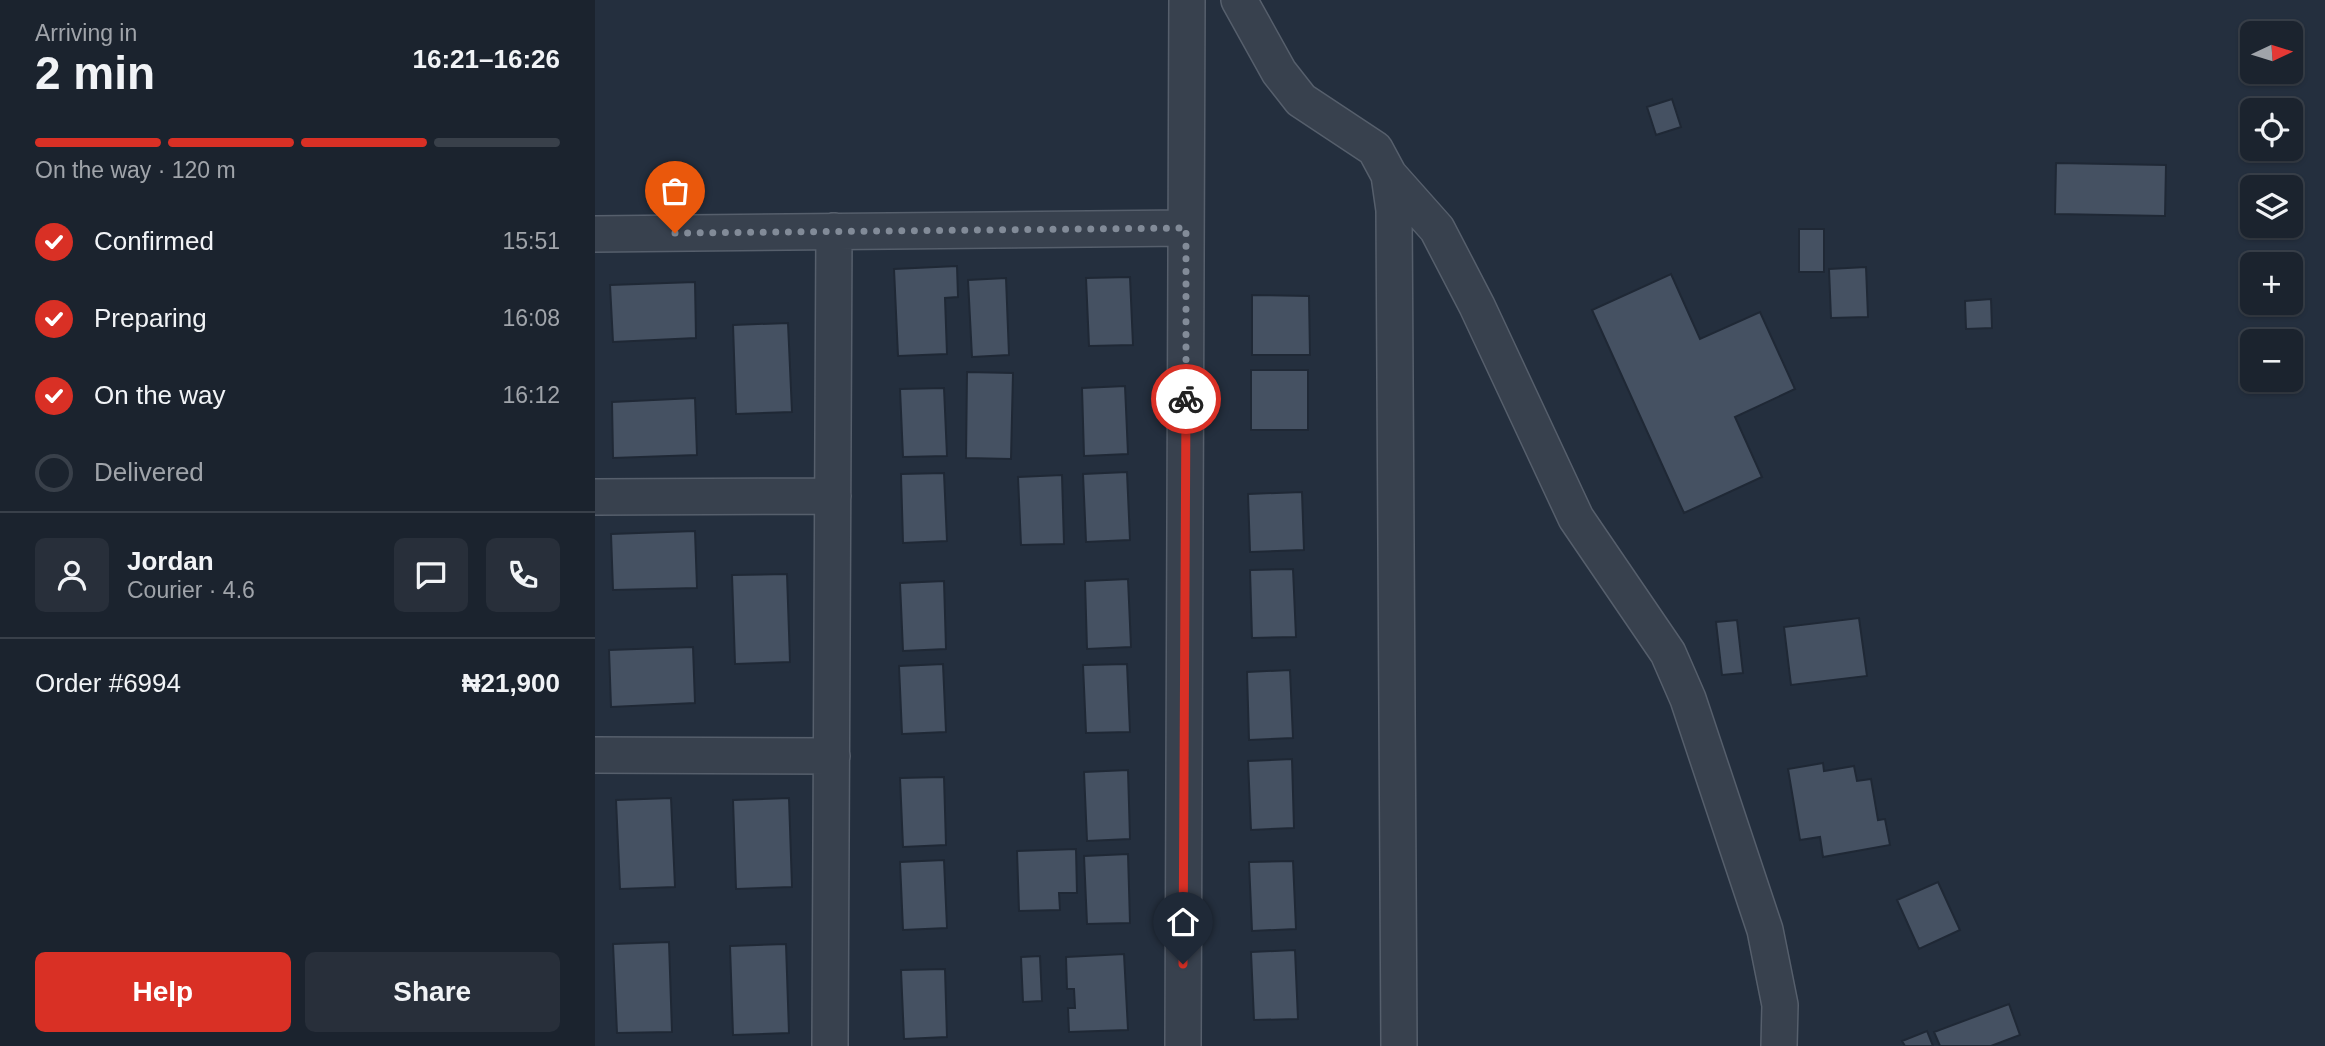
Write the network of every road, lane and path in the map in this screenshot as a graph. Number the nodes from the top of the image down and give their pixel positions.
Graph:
1 (1187, 0) edge
2 (1239, 0) edge
3 (1389, 175) junction
4 (1186, 228) junction
5 (834, 231) junction
6 (595, 234) edge
7 (833, 496) junction
8 (595, 497) edge
9 (595, 755) edge
10 (832, 756) junction
11 (830, 1046) edge
12 (1183, 1046) edge
13 (1399, 1046) edge
14 (1779, 1046) edge

1 - 4 street
2 - 3 street
3 - 13 street
3 - 14 street
4 - 5 street
4 - 12 street
5 - 6 street
5 - 7 street
7 - 8 street
7 - 10 street
9 - 10 street
10 - 11 street

